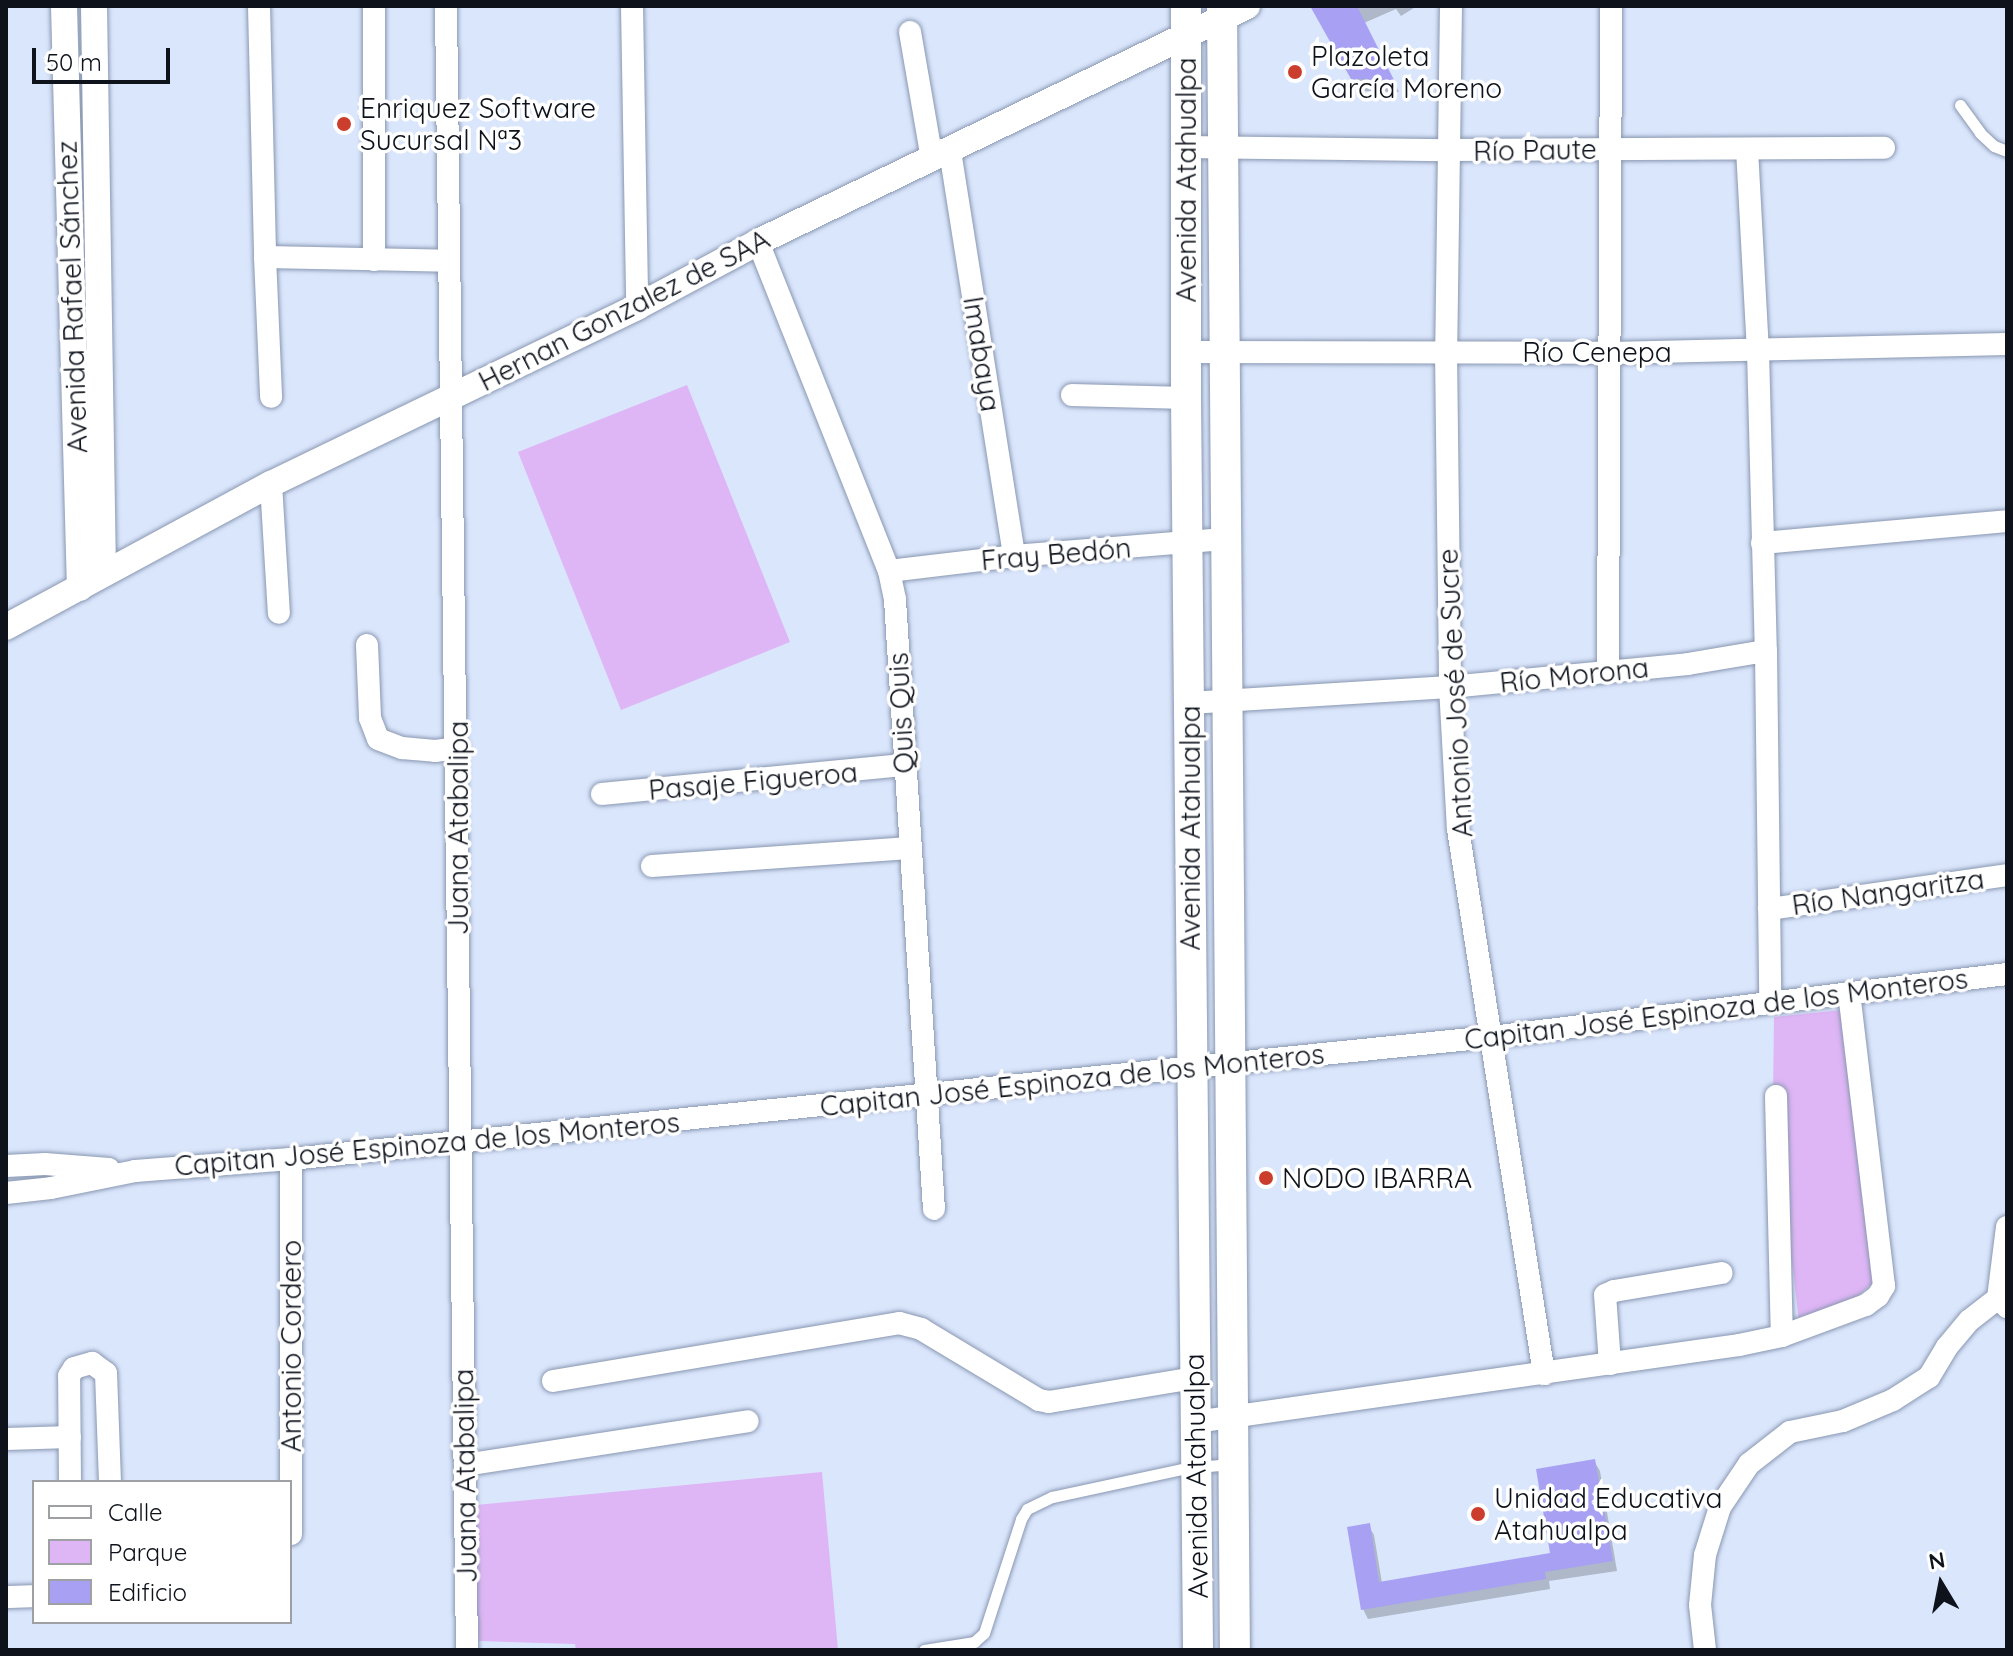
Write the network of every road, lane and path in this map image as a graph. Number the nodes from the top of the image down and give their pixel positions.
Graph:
1 (64, 6) edge
2 (94, 6) edge
3 (259, 6) edge
4 (374, 6) edge
5 (446, 6) edge
6 (632, 6) edge
7 (1451, 6) edge
8 (1611, 6) edge
9 (1230, 10) edge
10 (1186, 21) edge
11 (910, 32) dead end
12 (1960, 105) dead end
13 (1185, 147) junction
14 (1884, 148) dead end
15 (1612, 149) junction
16 (1747, 149) junction
17 (1220, 150) junction
18 (1449, 150) junction
19 (2007, 151) edge
20 (941, 155) junction
21 (758, 242) junction
22 (265, 257) junction
23 (374, 260) junction
24 (449, 261) junction
25 (637, 307) junction
26 (2007, 344) edge
27 (1446, 351) junction
28 (1758, 351) junction
29 (1187, 352) junction
30 (1223, 353) junction
31 (1611, 353) junction
32 (1072, 395) dead end
33 (453, 396) junction
34 (271, 397) dead end
35 (1186, 398) junction
36 (271, 484) junction
37 (2007, 521) edge
38 (1224, 539) junction
39 (1188, 543) junction
40 (1762, 543) junction
41 (1014, 556) junction
42 (889, 571) junction
43 (103, 573) junction
44 (80, 588) junction
45 (279, 613) dead end
46 (6, 627) edge
47 (367, 645) dead end
48 (1766, 651) junction
49 (1608, 671) junction
50 (1450, 687) junction
51 (1225, 699) junction
52 (1189, 703) junction
53 (458, 748) junction
54 (903, 765) junction
55 (602, 794) dead end
56 (909, 848) junction
57 (652, 866) dead end
58 (2007, 875) edge
59 (1769, 909) junction
60 (2007, 974) edge
61 (1849, 993) junction
62 (1770, 1003) junction
63 (1491, 1037) junction
64 (1230, 1064) junction
65 (1191, 1067) junction
66 (927, 1095) junction
67 (1776, 1096) dead end
68 (459, 1141) junction
69 (291, 1159) junction
70 (6, 1166) edge
71 (135, 1171) junction
72 (6, 1193) edge
73 (934, 1209) dead end
74 (2007, 1227) edge
75 (1722, 1273) dead end
76 (2003, 1302) edge
77 (1782, 1336) junction
78 (1610, 1364) junction
79 (1544, 1374) junction
80 (1194, 1378) junction
81 (553, 1381) dead end
82 (1231, 1417) junction
83 (748, 1421) dead end
84 (1195, 1422) junction
85 (70, 1437) junction
86 (6, 1439) edge
87 (1231, 1464) junction
88 (465, 1465) junction
89 (1197, 1466) junction
90 (70, 1480) edge
91 (110, 1480) edge
92 (291, 1480) edge
93 (32, 1596) edge
94 (6, 1597) edge
95 (467, 1650) edge
96 (924, 1650) edge
97 (1198, 1650) edge
98 (1235, 1650) edge
99 (1705, 1650) edge

1 - 44 street, Avenida Rafael Sánchez
2 - 43 street, Avenida Rafael Sánchez
3 - 22 street
4 - 23 street
5 - 24 street, Juana Atabalipa
6 - 25 street
7 - 18 street, Antonio José de Sucre
8 - 15 street
9 - 10 street, Hernan Gonzalez de SAA
9 - 17 main road, Avenida Atahualpa
10 - 13 main road, Avenida Atahualpa
10 - 20 street, Hernan Gonzalez de SAA
11 - 20 street, Imabaya
12 - 19 lane
13 - 17 street, Río Paute
13 - 29 main road, Avenida Atahualpa
14 - 16 street, Río Paute
15 - 16 street, Río Paute
15 - 18 street, Río Paute
15 - 31 street
16 - 28 street
17 - 18 street, Río Paute
17 - 30 main road, Avenida Atahualpa
18 - 27 street, Antonio José de Sucre
20 - 21 street, Hernan Gonzalez de SAA
20 - 41 street, Imabaya
21 - 25 street, Hernan Gonzalez de SAA
21 - 42 street, Quis Quis
22 - 23 street
22 - 34 street
23 - 24 street
24 - 33 street, Juana Atabalipa
25 - 33 street, Hernan Gonzalez de SAA
26 - 28 street, Río Cenepa
27 - 30 street, Río Cenepa
27 - 31 street, Río Cenepa
27 - 50 street, Antonio José de Sucre
28 - 31 street, Río Cenepa
28 - 40 street
29 - 30 street, Río Cenepa
29 - 35 main road, Avenida Atahualpa
30 - 38 main road, Avenida Atahualpa
31 - 49 street
32 - 35 street
33 - 36 street, Hernan Gonzalez de SAA
33 - 53 street, Juana Atabalipa
35 - 39 main road, Avenida Atahualpa
36 - 43 street, Hernan Gonzalez de SAA
36 - 45 street
37 - 40 street
38 - 39 street, Fray Bedón
38 - 51 main road, Avenida Atahualpa
39 - 41 street, Fray Bedón
39 - 52 main road, Avenida Atahualpa
40 - 48 street
41 - 42 street, Fray Bedón
42 - 54 street, Quis Quis
43 - 44 street, Hernan Gonzalez de SAA
44 - 46 street, Hernan Gonzalez de SAA
47 - 53 street
48 - 49 street, Río Morona
48 - 59 street
49 - 50 street, Río Morona
50 - 51 street, Río Morona
50 - 63 street, Antonio José de Sucre
51 - 52 street, Río Morona
51 - 64 main road, Avenida Atahualpa
52 - 65 main road, Avenida Atahualpa
53 - 68 street, Juana Atabalipa
54 - 55 street, Pasaje Figueroa
54 - 56 street, Quis Quis
56 - 57 street
56 - 66 street, Quis Quis
58 - 59 street, Río Nangaritza
59 - 62 street
60 - 61 street, Capitan José Espinoza de los Monteros
61 - 62 street, Capitan José Espinoza de los Monteros
61 - 77 street
62 - 63 street, Capitan José Espinoza de los Monteros
63 - 64 street, Capitan José Espinoza de los Monteros
63 - 79 street, Antonio José de Sucre
64 - 65 street, Capitan José Espinoza de los Monteros
64 - 82 main road, Avenida Atahualpa
65 - 66 street, Capitan José Espinoza de los Monteros
65 - 80 main road, Avenida Atahualpa
66 - 68 street, Capitan José Espinoza de los Monteros
66 - 73 street, Quis Quis
67 - 77 street
68 - 69 street, Capitan José Espinoza de los Monteros
68 - 88 street, Juana Atabalipa
69 - 71 street, Capitan José Espinoza de los Monteros
69 - 92 street, Antonio Cordero
70 - 71 street, Capitan José Espinoza de los Monteros
71 - 72 street, Capitan José Espinoza de los Monteros
74 - 76 street
75 - 78 street
76 - 99 street
77 - 78 street
78 - 79 street
79 - 82 street
80 - 81 street
80 - 84 main road, Avenida Atahualpa
82 - 84 street
82 - 87 main road, Avenida Atahualpa
83 - 88 street
84 - 89 main road, Avenida Atahualpa
85 - 86 street
85 - 90 street
85 - 91 street
87 - 89 lane
87 - 98 main road, Avenida Atahualpa
88 - 95 street, Juana Atabalipa
89 - 96 lane
89 - 97 main road, Avenida Atahualpa
93 - 94 street

